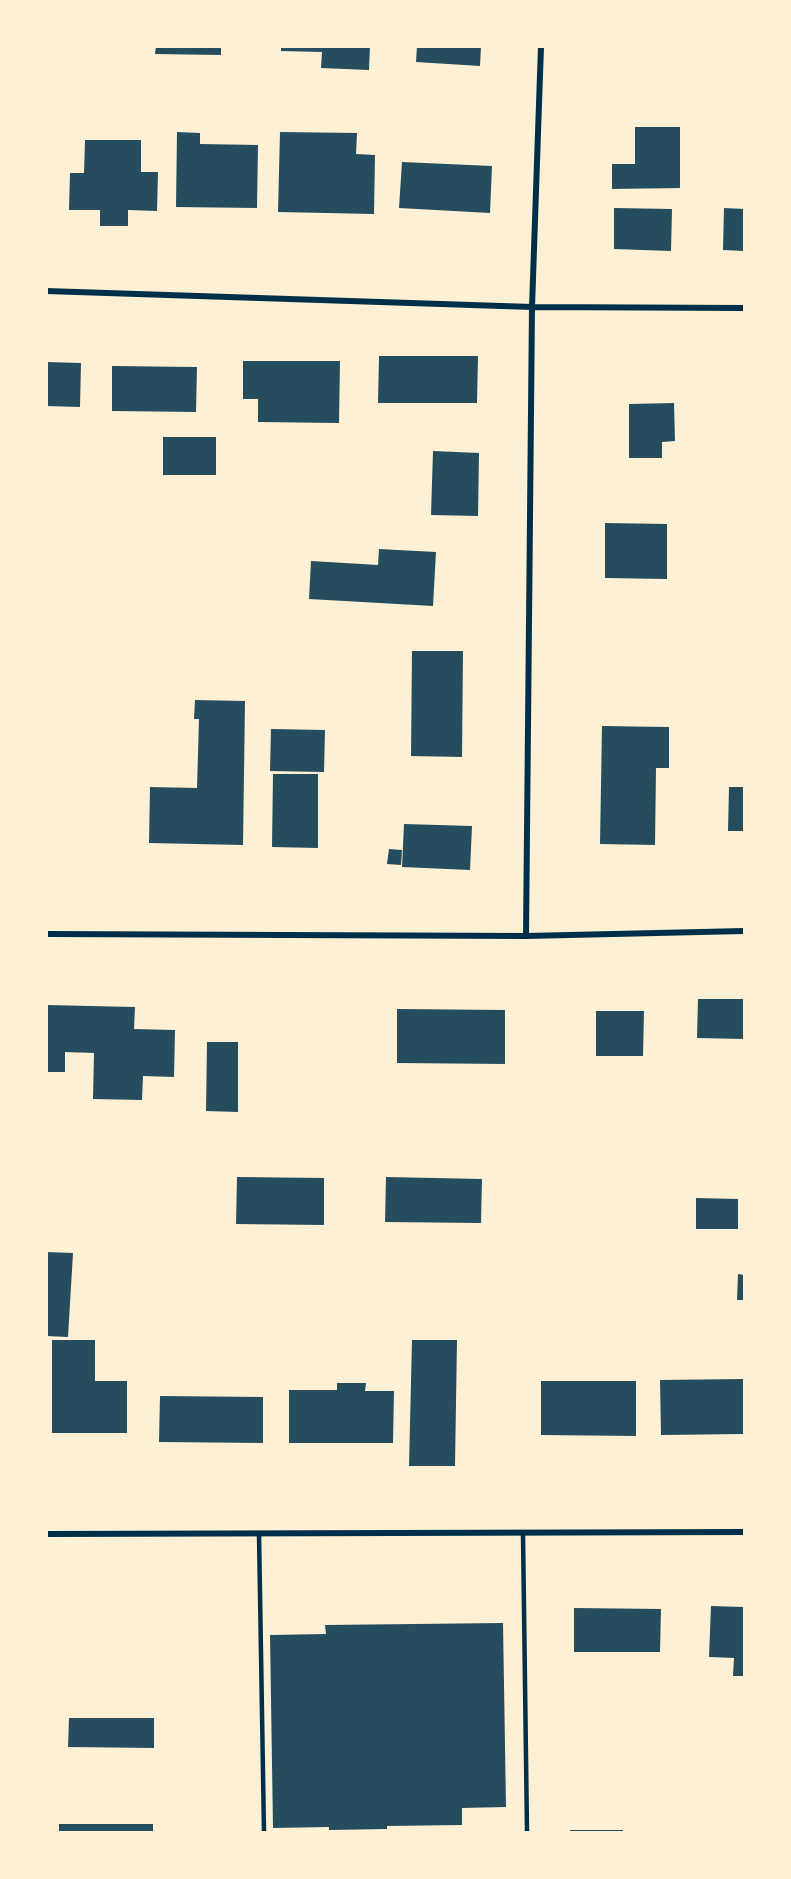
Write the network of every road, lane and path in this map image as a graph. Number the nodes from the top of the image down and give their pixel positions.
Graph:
1 (541, 46) edge
2 (46, 291) edge
3 (532, 307) junction
4 (744, 308) edge
5 (744, 931) edge
6 (46, 934) edge
7 (526, 936) junction
8 (744, 1532) edge
9 (46, 1534) edge
10 (259, 1534) junction
11 (523, 1534) junction
12 (264, 1833) edge
13 (527, 1833) edge

1 - 3 street
2 - 3 street
3 - 4 street
3 - 7 street
5 - 7 street
6 - 7 street
8 - 11 street
9 - 10 street
10 - 11 street
10 - 12 lane
11 - 13 lane

